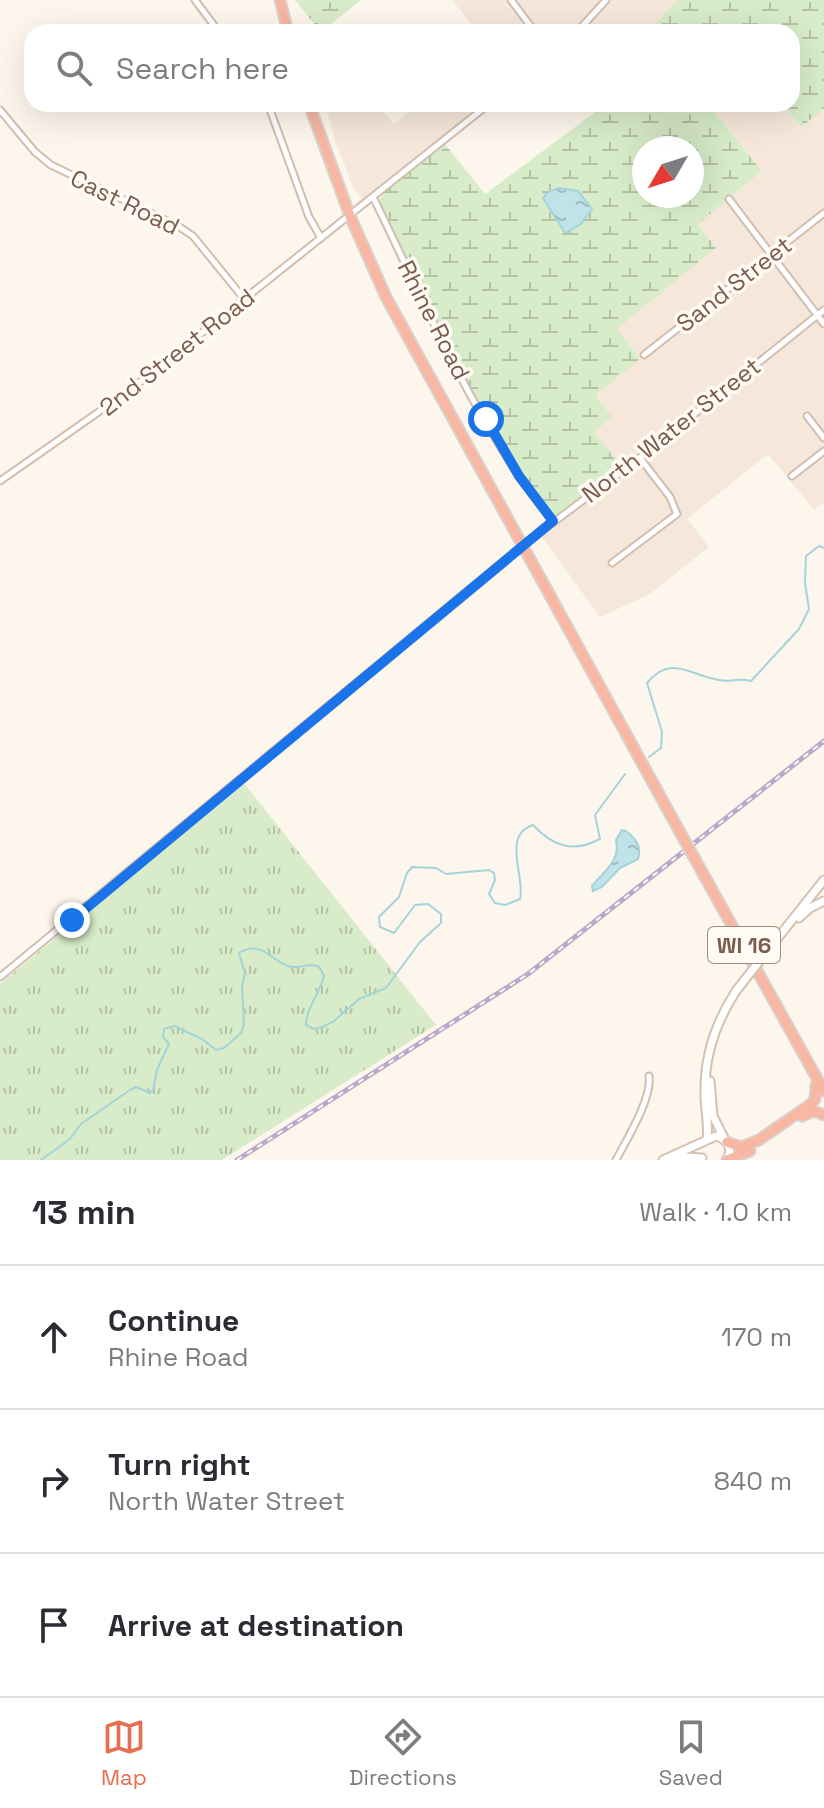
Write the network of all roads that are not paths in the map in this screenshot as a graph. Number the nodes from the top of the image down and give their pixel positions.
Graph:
1 (195, 0) edge
2 (280, 0) edge
3 (511, 0) edge
4 (606, 0) edge
5 (213, 24) edge
6 (286, 24) edge
7 (529, 24) edge
8 (584, 24) edge
9 (0, 110) edge
10 (271, 112) edge
11 (312, 112) edge
12 (479, 112) edge
13 (373, 197) junction
14 (729, 199) dead end
15 (824, 213) edge
16 (350, 216) junction
17 (321, 238) junction
18 (771, 255) junction
19 (245, 300) junction
20 (824, 310) edge
21 (817, 315) junction
22 (824, 324) edge
23 (644, 355) dead end
24 (807, 416) dead end
25 (824, 438) edge
26 (824, 451) edge
27 (640, 458) junction
28 (792, 476) dead end
29 (0, 481) edge
30 (553, 521) junction
31 (523, 545) junction
32 (612, 563) dead end
33 (822, 884) edge
34 (824, 900) edge
35 (765, 954) junction
36 (0, 977) edge
37 (713, 1044) junction
38 (649, 1076) dead end
39 (821, 1087) edge
40 (824, 1102) edge
41 (824, 1115) edge
42 (704, 1141) junction
43 (726, 1141) junction
44 (703, 1159) edge
45 (616, 1160) edge
46 (663, 1160) edge
47 (675, 1160) edge
48 (727, 1160) edge

1 - 5 street
2 - 6 highway
3 - 7 street
4 - 8 street
9 - 19 street, Cast Road
10 - 17 street
11 - 16 highway, WI 16
12 - 13 street, 2nd Street Road
13 - 16 street, 2nd Street Road
13 - 30 street, Rhine Road
14 - 18 street
15 - 18 street, Sand Street
16 - 17 street, 2nd Street Road
16 - 31 highway, WI 16
17 - 19 street, 2nd Street Road
18 - 21 street
18 - 23 street, Sand Street
19 - 29 street, 2nd Street Road
20 - 21 street, North Water Street
21 - 22 street
21 - 27 street, North Water Street
24 - 25 street
26 - 28 street
27 - 30 street, North Water Street
27 - 32 street
30 - 31 street, North Water Street
31 - 36 street, North Water Street
31 - 39 highway, WI 16, bridge
33 - 34 main road
33 - 35 main road
34 - 35 main road
35 - 37 main road, bridge
37 - 42 main road
37 - 43 main road
38 - 45 street
39 - 40 highway, WI 16
39 - 43 highway
41 - 48 highway
42 - 43 main road
42 - 44 main road
42 - 46 main road
43 - 48 main road
44 - 47 main road

